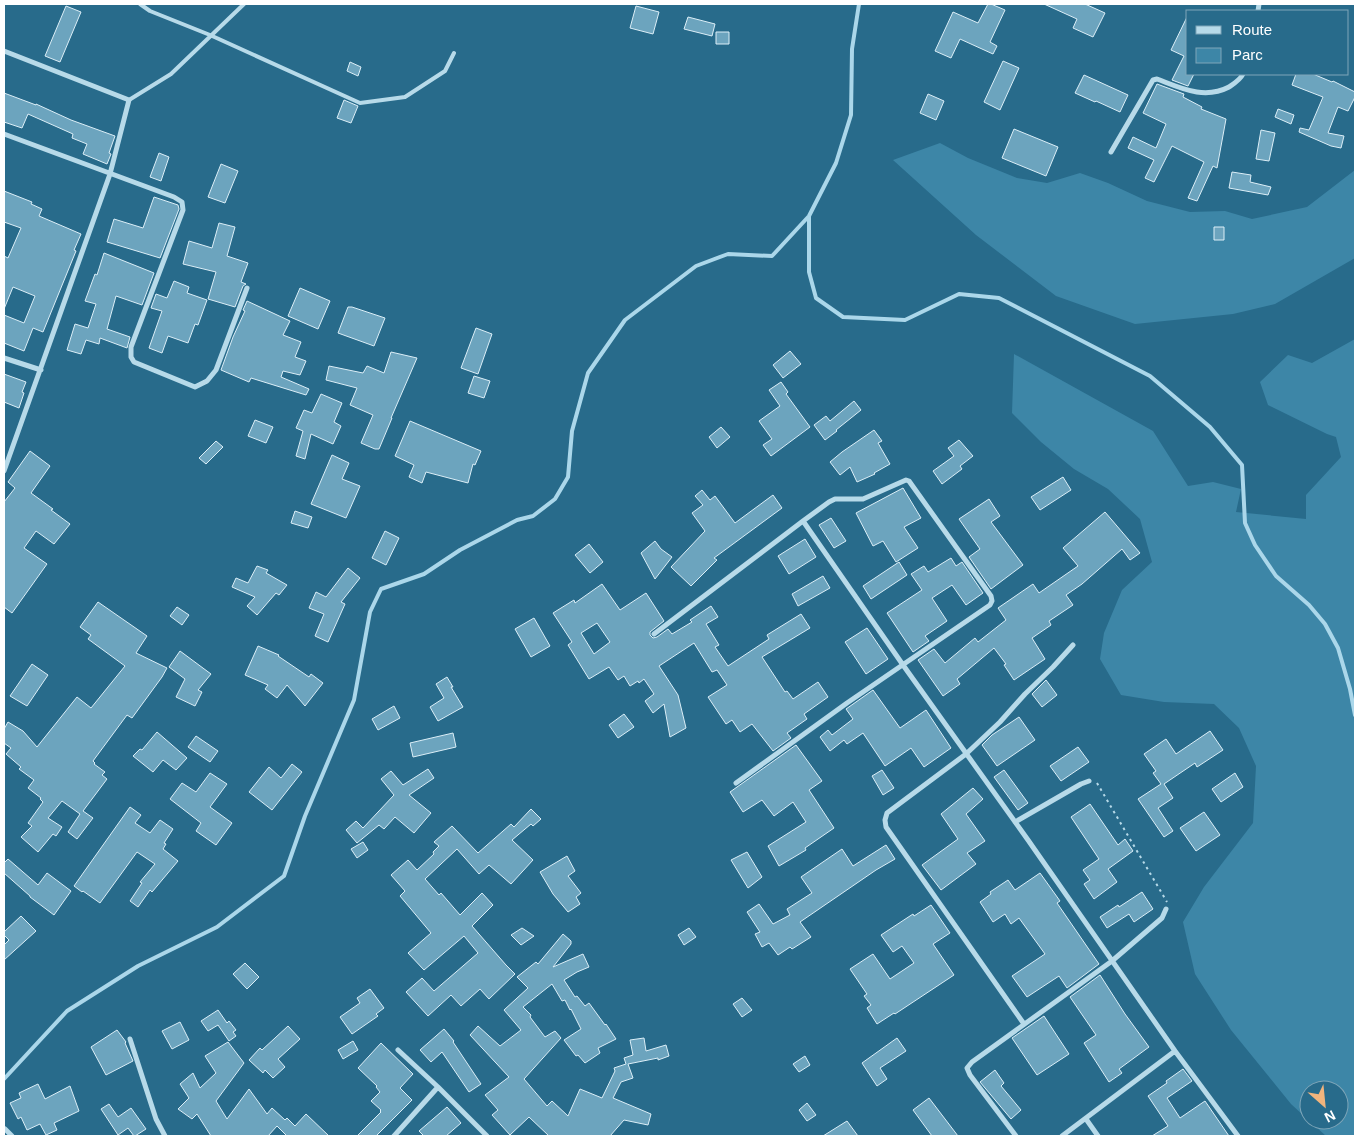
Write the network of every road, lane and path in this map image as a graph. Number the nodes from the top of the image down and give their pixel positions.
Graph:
1 (140, 4) edge
2 (244, 4) edge
3 (210, 35) junction
4 (4, 52) edge
5 (454, 53) dead end
6 (1243, 75) edge
7 (129, 100) junction
8 (4, 134) edge
9 (1111, 152) dead end
10 (110, 174) junction
11 (247, 288) dead end
12 (4, 358) edge
13 (41, 370) junction
14 (4, 471) edge
15 (803, 521) junction
16 (654, 634) dead end
17 (1073, 645) dead end
18 (903, 666) junction
19 (966, 754) junction
20 (1089, 781) joint
21 (736, 783) dead end
22 (1015, 822) junction
23 (1166, 909) joint
24 (1112, 962) junction
25 (1024, 1024) junction
26 (130, 1039) dead end
27 (398, 1050) dead end
28 (1174, 1052) junction
29 (438, 1087) junction
30 (1086, 1119) junction
31 (5, 1129) edge
32 (12, 1136) edge
33 (165, 1136) edge
34 (394, 1136) edge
35 (487, 1136) edge
36 (1016, 1136) edge
37 (1062, 1136) edge
38 (1098, 1136) edge
39 (1238, 1136) edge

1 - 3 lane
2 - 3 lane
3 - 5 lane
3 - 7 lane
4 - 7 street
6 - 9 street
7 - 10 street
8 - 10 street
10 - 11 street
10 - 13 street
12 - 13 street
13 - 14 street
15 - 16 street
15 - 18 street
15 - 18 street
17 - 19 street
18 - 19 street
18 - 21 street
19 - 22 street
19 - 25 street
20 - 22 street
20 - 23 path
22 - 24 street
23 - 24 street
24 - 25 street
24 - 28 street
25 - 36 street
26 - 33 street
27 - 29 street
28 - 30 street
28 - 39 street
29 - 34 street
29 - 35 street
30 - 37 street
30 - 38 street
31 - 32 street

